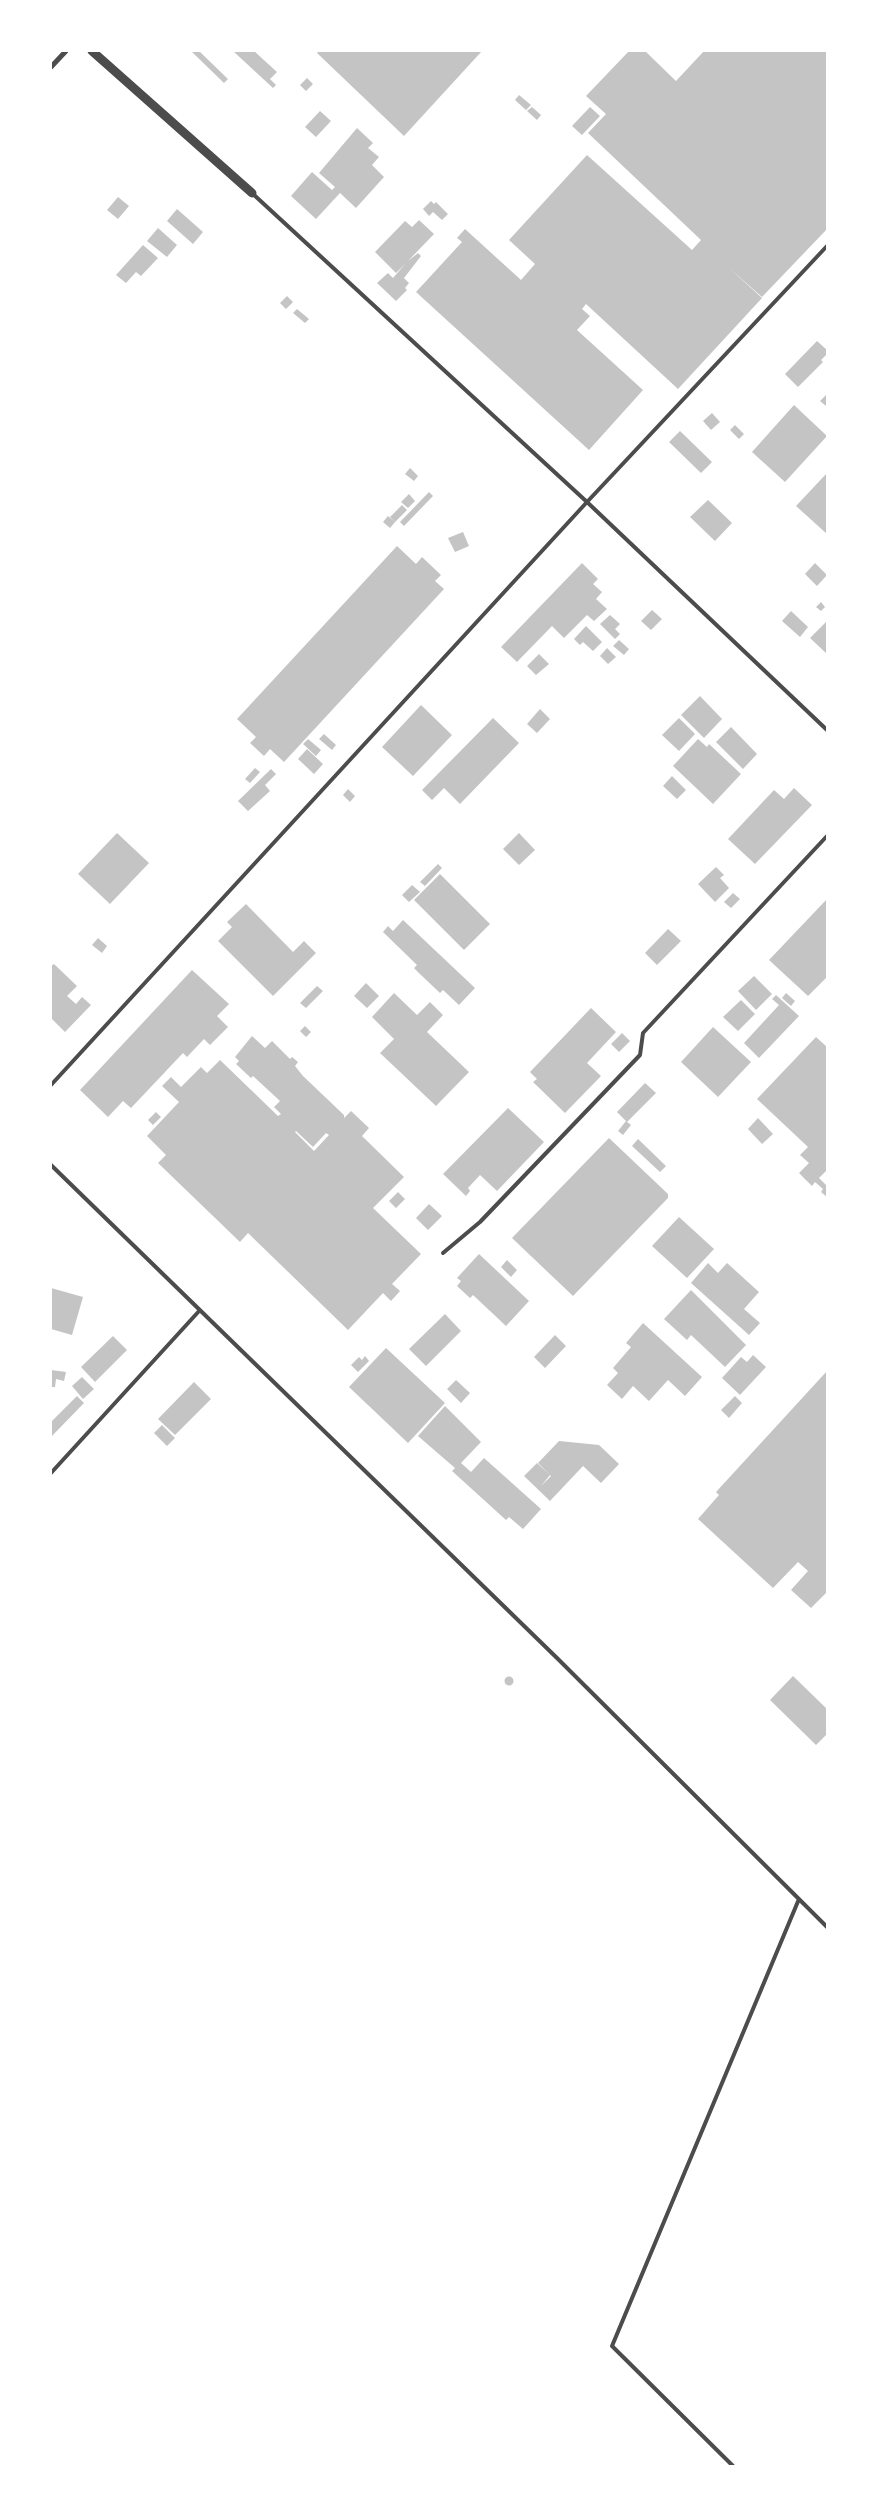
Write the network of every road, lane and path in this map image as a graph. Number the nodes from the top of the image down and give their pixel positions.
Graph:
1 (66, 51) edge
2 (92, 51) edge
3 (51, 68) edge
4 (252, 193) joint
5 (827, 246) edge
6 (587, 502) junction
7 (827, 730) edge
8 (827, 836) edge
9 (51, 1085) edge
10 (51, 1165) edge
11 (443, 1253) dead end
12 (200, 1310) junction
13 (51, 1473) edge
14 (799, 1899) junction
15 (827, 1927) edge
16 (733, 2466) edge

1 - 3 street
2 - 4 street
4 - 6 lane
5 - 6 lane
6 - 7 lane
6 - 9 lane
8 - 11 lane
10 - 12 lane
12 - 13 lane
12 - 14 lane
14 - 15 lane
14 - 16 lane

